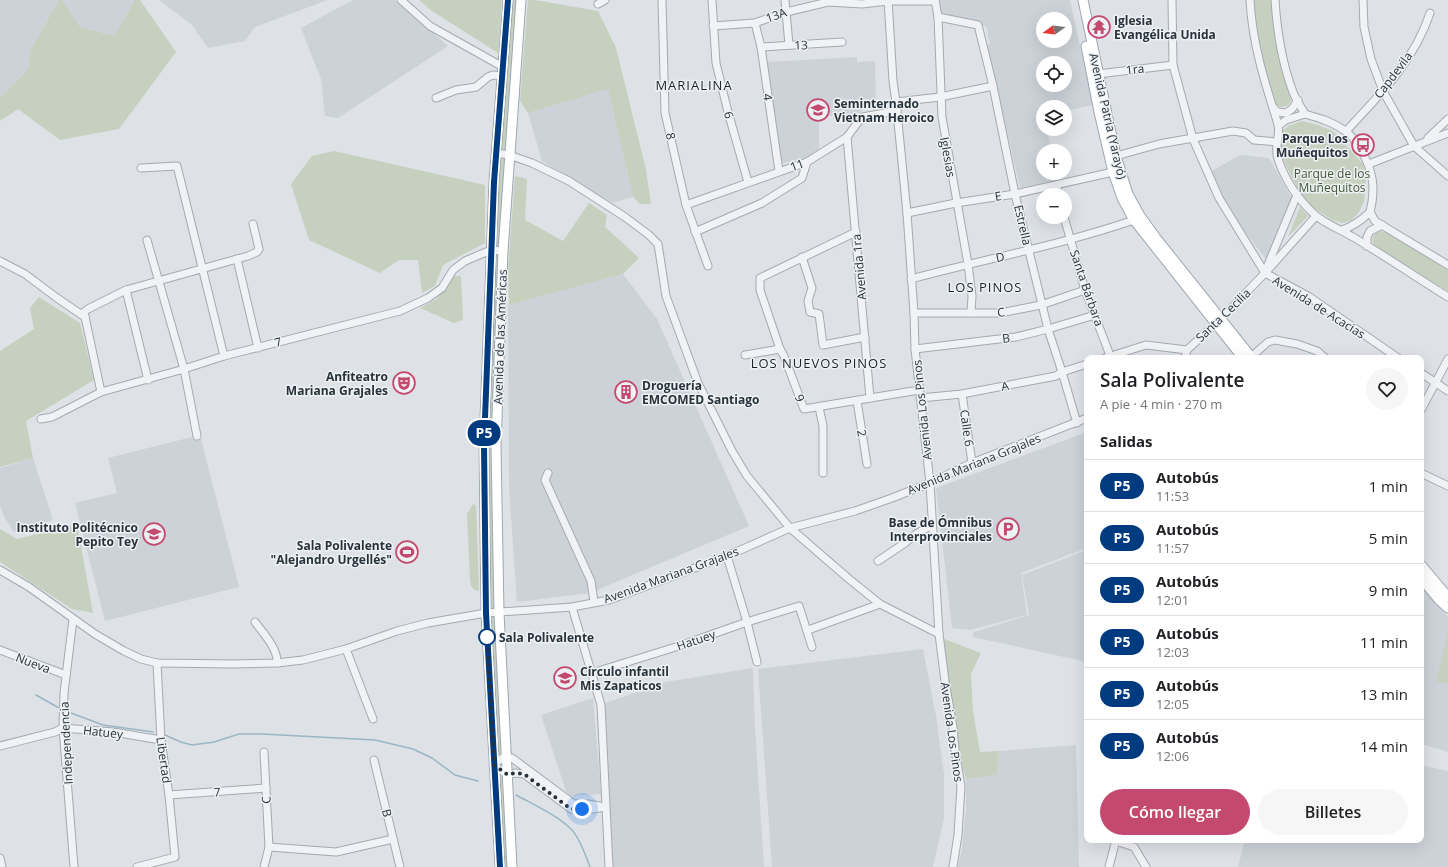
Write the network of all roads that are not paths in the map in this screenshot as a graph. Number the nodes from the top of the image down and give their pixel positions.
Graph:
1 (401, 0) edge
2 (508, 0) edge
3 (521, 0) edge
4 (662, 0) edge
5 (712, 0) edge
6 (785, 0) edge
7 (1076, 0) edge
8 (1083, 0) edge
9 (1172, 0) edge
10 (1250, 0) edge
11 (1275, 0) edge
12 (1363, 0) edge
13 (829, 1) edge
14 (888, 1) edge
15 (935, 1) edge
16 (786, 12) junction
17 (1430, 13) dead end
18 (938, 18) junction
19 (755, 23) junction
20 (713, 26) junction
21 (842, 42) dead end
22 (789, 46) junction
23 (760, 47) junction
24 (1172, 65) junction
25 (503, 67) junction
26 (1098, 74) junction
27 (502, 76) junction
28 (993, 86) junction
29 (1383, 91) junction
30 (940, 97) junction
31 (436, 98) dead end
32 (1298, 100) junction
33 (896, 102) junction
34 (1271, 105) junction
35 (896, 111) junction
36 (1102, 111) junction
37 (1305, 114) junction
38 (1448, 119) edge
39 (1278, 126) junction
40 (1346, 131) junction
41 (1448, 133) edge
42 (847, 137) junction
43 (1193, 139) junction
44 (1426, 141) junction
45 (1277, 142) junction
46 (1414, 146) junction
47 (496, 153) junction
48 (510, 154) junction
49 (1116, 156) junction
50 (807, 162) junction
51 (1369, 164) junction
52 (141, 168) dead end
53 (779, 171) junction
54 (1113, 172) junction
55 (1448, 176) edge
56 (748, 182) junction
57 (1056, 185) junction
58 (1057, 188) edge
59 (1015, 194) junction
60 (1297, 195) junction
61 (956, 203) junction
62 (686, 205) junction
63 (1370, 212) junction
64 (907, 213) junction
65 (1316, 216) junction
66 (1134, 220) junction
67 (254, 224) dead end
68 (1066, 224) edge
69 (1382, 225) junction
70 (1342, 230) junction
71 (695, 232) junction
72 (856, 232) junction
73 (147, 240) dead end
74 (1070, 240) junction
75 (1367, 246) junction
76 (491, 250) junction
77 (1028, 250) junction
78 (503, 251) junction
79 (802, 257) junction
80 (237, 259) junction
81 (0, 261) edge
82 (968, 264) junction
83 (1448, 265) edge
84 (708, 266) dead end
85 (203, 269) junction
86 (1265, 273) junction
87 (911, 279) junction
88 (160, 280) junction
89 (126, 290) junction
90 (1085, 290) junction
91 (1448, 296) edge
92 (1041, 305) junction
93 (914, 313) junction
94 (971, 313) junction
95 (1095, 315) junction
96 (85, 316) junction
97 (1219, 321) junction
98 (1048, 330) junction
99 (865, 337) junction
100 (258, 348) junction
101 (780, 349) junction
102 (915, 349) junction
103 (1187, 350) junction
104 (745, 355) dead end
105 (1108, 355) edge
106 (1115, 355) edge
107 (1186, 355) edge
108 (1246, 355) edge
109 (1252, 355) edge
110 (1322, 355) edge
111 (1394, 355) edge
112 (224, 356) junction
113 (1448, 359) edge
114 (1084, 365) edge
115 (184, 369) junction
116 (1062, 372) junction
117 (1424, 375) edge
118 (148, 380) junction
119 (1435, 383) junction
120 (919, 390) junction
121 (101, 392) junction
122 (1448, 392) edge
123 (962, 394) junction
124 (870, 398) junction
125 (920, 398) junction
126 (856, 401) junction
127 (1424, 404) edge
128 (819, 407) junction
129 (41, 419) dead end
130 (1084, 420) edge
131 (1077, 423) junction
132 (198, 436) dead end
133 (972, 463) junction
134 (867, 464) dead end
135 (548, 473) dead end
136 (823, 473) dead end
137 (1424, 474) edge
138 (930, 483) junction
139 (1448, 486) edge
140 (932, 525) junction
141 (790, 528) junction
142 (727, 556) junction
143 (878, 561) dead end
144 (1424, 569) edge
145 (0, 570) edge
146 (1424, 582) edge
147 (1448, 597) edge
148 (594, 602) junction
149 (880, 604) junction
150 (572, 607) junction
151 (1448, 608) edge
152 (486, 613) junction
153 (499, 613) junction
154 (73, 619) junction
155 (255, 622) dead end
156 (747, 622) junction
157 (808, 630) junction
158 (939, 634) junction
159 (812, 647) dead end
160 (346, 649) junction
161 (0, 650) edge
162 (757, 662) dead end
163 (157, 663) junction
164 (277, 663) junction
165 (592, 673) junction
166 (66, 675) junction
167 (373, 719) dead end
168 (63, 728) junction
169 (161, 740) junction
170 (0, 746) edge
171 (264, 752) dead end
172 (506, 756) junction
173 (374, 760) dead end
174 (494, 765) junction
175 (507, 775) junction
176 (266, 788) junction
177 (169, 795) junction
178 (606, 807) junction
179 (393, 839) junction
180 (1115, 843) edge
181 (1122, 843) edge
182 (269, 847) junction
183 (0, 858) edge
184 (2, 867) edge
185 (74, 867) edge
186 (137, 867) edge
187 (264, 867) edge
188 (400, 867) edge
189 (500, 867) edge
190 (512, 867) edge
191 (609, 867) edge
192 (953, 867) edge
193 (1109, 867) edge
194 (1146, 867) edge

1 - 25 street
2 - 25 main road, Avenida de las Américas
3 - 48 main road, Avenida de las Américas
4 - 62 street, 8
5 - 20 street, 6
6 - 16 street
7 - 36 main road, Avenida Patria (Yarayó)
8 - 26 main road, Avenida Patria (Yarayó)
9 - 24 street, Avenida de Acacias
10 - 34 street
11 - 32 street
12 - 29 street
13 - 14 street, 13A
13 - 16 street, 13A
14 - 15 street
14 - 33 street, Avenida Los Pinos
15 - 18 street, Iglesias
16 - 19 street, 13A
16 - 22 street
17 - 29 street, Capdevila
18 - 28 street, Estrella
18 - 30 street, Iglesias
19 - 20 street, 13A
19 - 23 street, 4
20 - 56 street, 6
21 - 22 street, 13
22 - 23 street, 13
23 - 53 street, 4
24 - 26 street, 1ra
24 - 43 street, Avenida de Acacias
25 - 27 main road, Avenida de las Américas
26 - 36 main road, Avenida Patria (Yarayó)
27 - 31 street
27 - 47 main road, Avenida de las Américas
28 - 30 street
28 - 59 street, Estrella
29 - 40 street, Capdevila
29 - 46 street
30 - 33 street
30 - 61 street, Iglesias
32 - 34 street
32 - 37 street
33 - 35 street, Avenida Los Pinos
34 - 39 street
35 - 42 street, 11
35 - 64 street, Avenida Los Pinos
36 - 49 main road, Avenida Patria (Yarayó)
36 - 54 main road, Avenida Patria (Yarayó)
37 - 39 street
37 - 40 street
38 - 44 street
39 - 45 street
40 - 51 street
41 - 44 street
42 - 50 street, 11
42 - 72 street, Avenida 1ra
43 - 45 street
43 - 49 street
43 - 86 street, Avenida de Acacias
44 - 46 street
45 - 60 street
46 - 51 street
46 - 55 street
47 - 48 street
47 - 76 main road, Avenida de las Américas
48 - 78 main road, Avenida de las Américas
48 - 141 street
49 - 97 main road, Avenida Patria (Yarayó)
50 - 53 street, 11
50 - 71 street
51 - 63 street
52 - 85 street
53 - 56 street, 11
54 - 57 street, E
54 - 66 main road, Avenida Patria (Yarayó)
56 - 62 street, 11
57 - 58 street
57 - 59 street, E
59 - 61 street, E
59 - 77 street, Estrella
60 - 65 street
60 - 86 street, Santa Cecilia
61 - 64 street, E
61 - 82 street, Iglesias
62 - 71 street, 8
63 - 69 street
63 - 70 street
64 - 87 street, Avenida Los Pinos
65 - 70 street
65 - 86 street, Santa Cecilia
66 - 74 street, D
66 - 97 main road, Avenida Patria (Yarayó)
67 - 80 street
68 - 74 street, Santa Bárbara
69 - 75 street
69 - 83 street
70 - 75 street
71 - 84 street, 8
72 - 79 street
72 - 99 street, Avenida 1ra
73 - 88 street
74 - 77 street, D
74 - 90 street, Santa Bárbara
75 - 91 street
76 - 78 street, 7
76 - 100 street, 7
76 - 152 main road, Avenida de las Américas
77 - 82 street, D
77 - 92 street, Estrella
78 - 153 main road, Avenida de las Américas
79 - 99 street
79 - 101 street, 9
80 - 85 street
80 - 100 street
81 - 96 street
82 - 87 street, D
82 - 94 street, Iglesias
85 - 88 street
85 - 112 street
86 - 97 street, Santa Cecilia
86 - 111 street, Avenida de Acacias
87 - 93 street, Avenida Los Pinos
88 - 89 street
88 - 115 street
89 - 96 street
89 - 118 street
90 - 92 street, C
90 - 95 street, Santa Bárbara
92 - 94 street, C
92 - 98 street, Estrella
93 - 94 street, C
93 - 102 street, Avenida Los Pinos
95 - 98 street, B
95 - 105 street, Santa Bárbara
96 - 121 street
97 - 103 street, Santa Cecilia
97 - 108 main road, Avenida Patria (Yarayó)
98 - 102 street, B
98 - 116 street, Estrella
99 - 124 street, Avenida 1ra
100 - 112 street, 7
101 - 104 street
101 - 128 street, 9
102 - 120 street, Avenida Los Pinos
103 - 106 street
103 - 107 street, Santa Cecilia
109 - 110 street
112 - 115 street, 7
113 - 119 street
114 - 116 street, A
115 - 118 street, 7
115 - 132 street
116 - 123 street, A
116 - 131 street, Estrella
117 - 119 street
118 - 121 street, 7
119 - 122 street
119 - 127 street
120 - 124 street, 9
120 - 125 street, Avenida Los Pinos
121 - 129 street, 7
123 - 125 street, A
123 - 133 street, Calle 6
124 - 126 street, 9
125 - 138 street, Avenida Los Pinos
126 - 128 street, 9
126 - 134 street, 2
128 - 136 street
130 - 131 street, Avenida Mariana Grajales
131 - 133 street, Avenida Mariana Grajales
133 - 138 street, Avenida Mariana Grajales
135 - 148 street
137 - 139 street
138 - 140 street, Avenida Los Pinos
138 - 141 street, Avenida Mariana Grajales
140 - 143 street
140 - 158 street, Avenida Los Pinos
141 - 142 street, Avenida Mariana Grajales
141 - 149 street
142 - 148 street, Avenida Mariana Grajales
142 - 156 street
144 - 147 main road
145 - 154 street, Avenida Mariana Grajales
146 - 151 main road
148 - 150 street, Avenida Mariana Grajales
149 - 157 street
149 - 158 street
150 - 153 street, Avenida Mariana Grajales
150 - 165 street
152 - 153 street, Avenida Mariana Grajales
152 - 160 street, Avenida Mariana Grajales
152 - 174 main road, Avenida de las Américas
153 - 172 main road, Avenida de las Américas
154 - 163 street, Avenida Mariana Grajales
154 - 166 street, Independencia
155 - 164 street
156 - 157 street, Hatuey
156 - 162 street
156 - 165 street, Hatuey
157 - 159 street
158 - 192 street, Avenida Los Pinos
160 - 164 street, Avenida Mariana Grajales
160 - 167 street
161 - 166 street, Nueva
163 - 164 street, Avenida Mariana Grajales
163 - 169 street, Libertad
165 - 178 street
166 - 168 street, Independencia
168 - 169 street, Hatuey
168 - 170 street, Hatuey
168 - 185 street, Independencia
169 - 177 street, Libertad
171 - 176 street, C
172 - 174 street
172 - 175 main road, Avenida de las Américas
172 - 178 street
173 - 179 street, B
174 - 175 street
174 - 189 main road, Avenida de las Américas
175 - 178 street
175 - 190 main road, Avenida de las Américas
176 - 177 street, 7
176 - 182 street, C
177 - 186 street, Libertad
178 - 191 street
179 - 182 street
179 - 188 street, B
180 - 193 street
181 - 194 street
182 - 187 street, C
183 - 184 street

